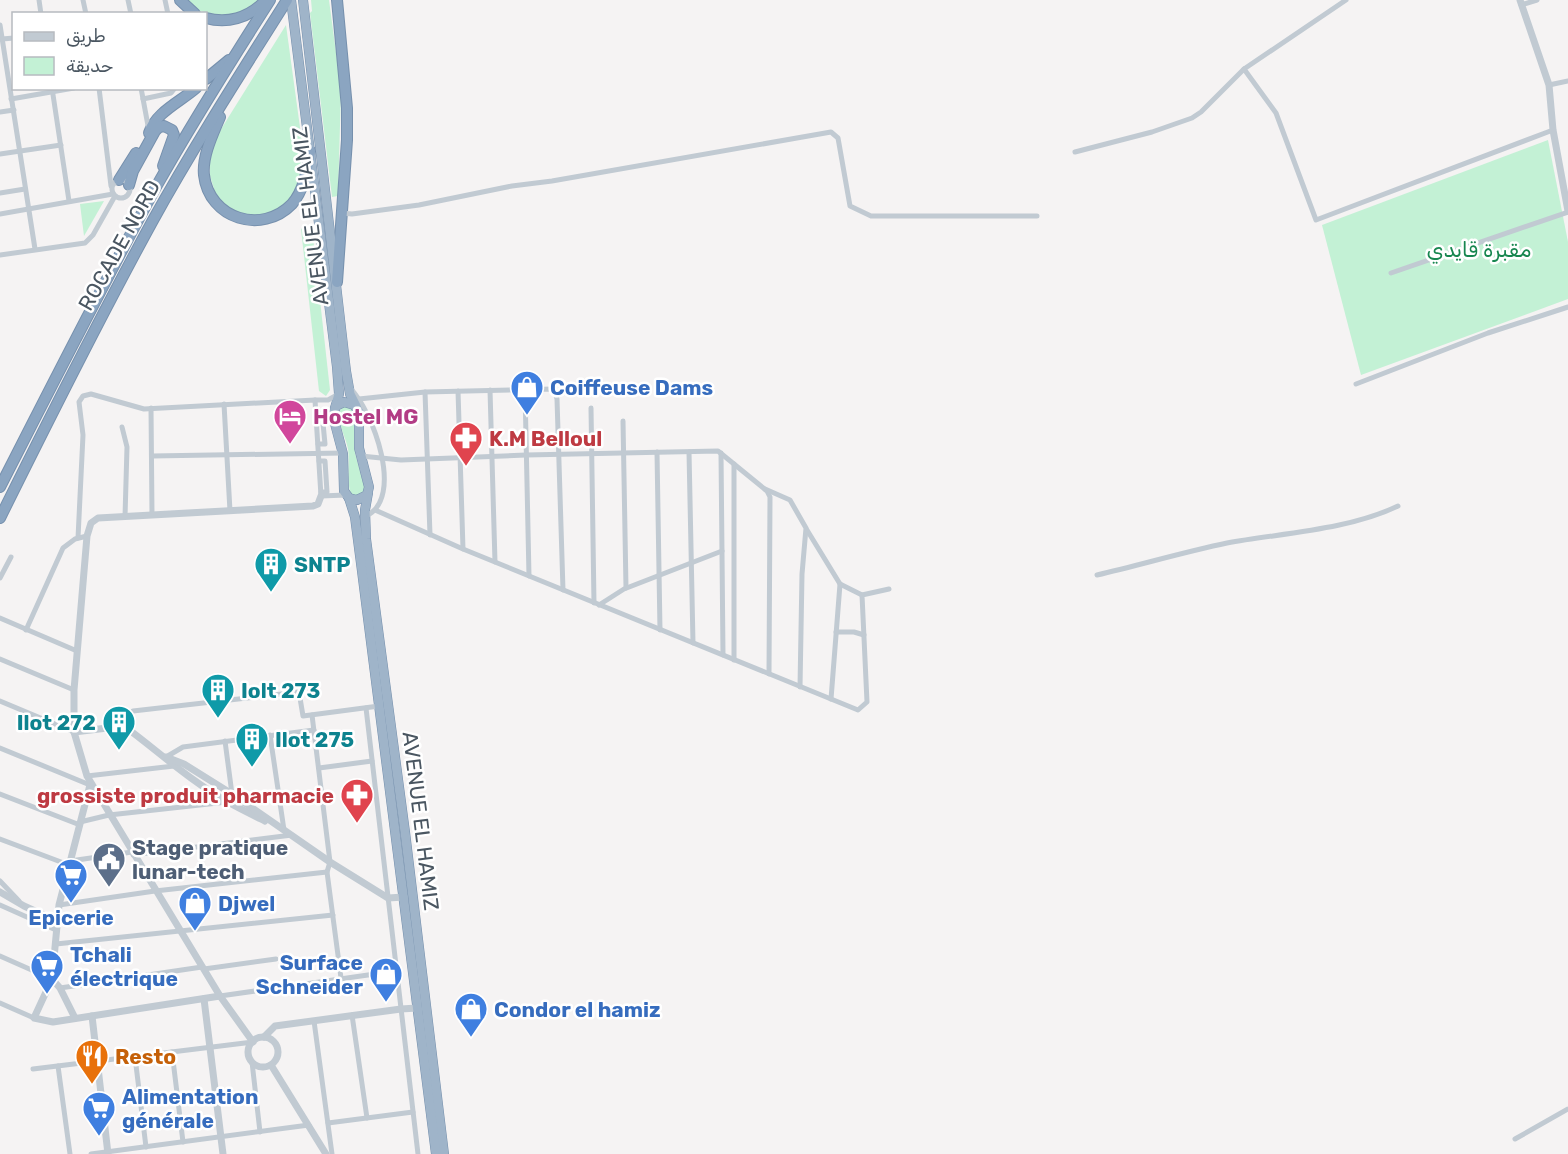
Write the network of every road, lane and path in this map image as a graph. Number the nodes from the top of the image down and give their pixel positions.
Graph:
1 (180, 0) edge
2 (268, 0) edge
3 (289, 0) edge
4 (303, 0) edge
5 (337, 0) edge
6 (1346, 0) edge
7 (1537, 0) edge
8 (1520, 3) edge
9 (193, 12) edge
10 (207, 18) edge
11 (0, 25) edge
12 (2, 39) edge
13 (234, 56) junction
14 (1244, 69) junction
15 (8, 79) junction
16 (207, 79) edge
17 (0, 80) edge
18 (1568, 81) edge
19 (1549, 85) junction
20 (232, 87) junction
21 (52, 90) edge
22 (99, 90) edge
23 (141, 90) edge
24 (173, 90) edge
25 (193, 90) edge
26 (11, 99) junction
27 (143, 99) junction
28 (14, 110) junction
29 (0, 112) edge
30 (1553, 130) junction
31 (149, 132) junction
32 (61, 145) junction
33 (20, 152) junction
34 (310, 152) junction
35 (1075, 152) dead end
36 (0, 154) edge
37 (120, 184) junction
38 (156, 188) junction
39 (25, 189) junction
40 (0, 194) edge
41 (114, 195) junction
42 (69, 201) junction
43 (29, 210) junction
44 (1568, 211) edge
45 (341, 213) junction
46 (0, 214) edge
47 (1037, 216) dead end
48 (35, 249) junction
49 (0, 255) edge
50 (1391, 273) dead end
51 (337, 282) junction
52 (1568, 307) edge
53 (1356, 384) dead end
54 (490, 390) junction
55 (525, 390) junction
56 (458, 391) junction
57 (425, 392) junction
58 (339, 394) junction
59 (315, 400) junction
60 (358, 403) junction
61 (224, 405) junction
62 (151, 408) junction
63 (335, 408) junction
64 (591, 408) dead end
65 (623, 421) dead end
66 (122, 427) dead end
67 (657, 452) junction
68 (689, 452) junction
69 (318, 453) junction
70 (343, 453) junction
71 (592, 453) junction
72 (624, 453) junction
73 (721, 453) junction
74 (559, 454) junction
75 (227, 455) junction
76 (526, 455) junction
77 (152, 456) junction
78 (360, 456) junction
79 (492, 456) junction
80 (381, 458) junction
81 (460, 458) junction
82 (428, 459) junction
83 (734, 464) junction
84 (0, 487) edge
85 (764, 489) junction
86 (368, 493) junction
87 (321, 494) junction
88 (347, 496) junction
89 (1398, 506) dead end
90 (375, 510) junction
91 (230, 511) junction
92 (152, 515) junction
93 (365, 516) junction
94 (125, 517) junction
95 (0, 518) edge
96 (806, 528) junction
97 (430, 535) junction
98 (87, 536) junction
99 (78, 538) junction
100 (463, 549) junction
101 (722, 551) junction
102 (11, 557) dead end
103 (495, 562) junction
104 (691, 563) junction
105 (659, 575) junction
106 (1097, 575) dead end
107 (529, 576) junction
108 (0, 578) edge
109 (840, 584) junction
110 (626, 588) junction
111 (889, 589) dead end
112 (563, 590) junction
113 (862, 595) junction
114 (597, 604) junction
115 (0, 618) edge
116 (26, 630) junction
117 (660, 630) junction
118 (836, 632) junction
119 (864, 635) junction
120 (693, 643) junction
121 (77, 651) junction
122 (723, 655) junction
123 (0, 659) edge
124 (734, 660) junction
125 (769, 674) junction
126 (800, 687) junction
127 (74, 690) junction
128 (831, 699) junction
129 (0, 701) edge
130 (379, 706) junction
131 (366, 708) junction
132 (312, 715) junction
133 (124, 726) junction
134 (314, 730) junction
135 (74, 732) junction
136 (270, 735) junction
137 (225, 741) junction
138 (0, 748) edge
139 (166, 757) junction
140 (372, 761) junction
141 (174, 766) junction
142 (319, 768) junction
143 (87, 776) junction
144 (90, 785) junction
145 (0, 794) edge
146 (232, 794) junction
147 (227, 802) junction
148 (109, 815) junction
149 (80, 824) junction
150 (284, 830) junction
151 (292, 835) junction
152 (0, 839) edge
153 (132, 854) junction
154 (330, 861) junction
155 (70, 863) junction
156 (327, 872) junction
157 (0, 881) edge
158 (155, 891) junction
159 (0, 892) edge
160 (404, 897) junction
161 (388, 898) junction
162 (0, 905) edge
163 (59, 905) junction
164 (24, 906) junction
165 (333, 915) junction
166 (57, 921) junction
167 (56, 930) junction
168 (180, 931) junction
169 (56, 944) junction
170 (0, 956) edge
171 (276, 959) dead end
172 (203, 968) junction
173 (396, 971) junction
174 (341, 978) junction
175 (52, 979) junction
176 (60, 988) junction
177 (220, 996) junction
178 (204, 999) junction
179 (0, 1003) edge
180 (417, 1008) junction
181 (401, 1009) junction
182 (352, 1015) junction
183 (92, 1016) junction
184 (34, 1018) junction
185 (75, 1018) junction
186 (314, 1021) junction
187 (264, 1037) junction
188 (253, 1042) junction
189 (210, 1048) junction
190 (172, 1053) junction
191 (135, 1057) junction
192 (97, 1061) junction
193 (252, 1062) junction
194 (271, 1065) junction
195 (58, 1066) junction
196 (33, 1069) dead end
197 (1568, 1109) edge
198 (413, 1112) junction
199 (367, 1118) junction
200 (328, 1123) junction
201 (309, 1125) junction
202 (260, 1132) junction
203 (221, 1137) junction
204 (1515, 1139) dead end
205 (183, 1142) junction
206 (146, 1147) junction
207 (108, 1153) edge
208 (70, 1154) edge
209 (91, 1154) edge
210 (223, 1154) edge
211 (326, 1154) edge
212 (332, 1154) edge
213 (418, 1154) edge
214 (429, 1154) edge
215 (436, 1154) edge
216 (444, 1154) edge

1 - 9 highway
2 - 10 highway
2 - 13 highway, ROCADE NORD
3 - 20 highway, ROCADE NORD
3 - 34 highway
4 - 51 highway, AVENUE EL HAMIZ
5 - 45 highway
6 - 14 street
7 - 8 street
8 - 19 street
11 - 12 street
12 - 15 street
13 - 16 highway
13 - 38 highway, ROCADE NORD
14 - 30 street
14 - 35 street
15 - 17 street
15 - 26 street
18 - 19 street
19 - 30 street
20 - 34 highway
20 - 95 highway, ROCADE NORD
21 - 26 street
21 - 32 street
22 - 37 street
23 - 27 street
24 - 27 street
25 - 31 highway
26 - 28 street
27 - 31 street
28 - 29 street
28 - 33 street
30 - 44 street
31 - 37 highway
32 - 33 street
32 - 42 street
33 - 36 street
33 - 39 street
34 - 58 highway
37 - 38 highway
37 - 41 street
37 - 41 street
38 - 84 highway, ROCADE NORD
39 - 40 street
39 - 43 street
41 - 42 street
41 - 48 street
42 - 43 street
43 - 46 street
43 - 48 street
44 - 50 street
45 - 47 street
45 - 51 highway
48 - 49 street
51 - 60 highway, AVENUE EL HAMIZ
52 - 53 street
54 - 55 street
54 - 56 street
54 - 79 street
55 - 74 street
55 - 76 street
56 - 57 street
56 - 81 street
57 - 60 street
57 - 82 street
58 - 59 street
58 - 63 highway
59 - 61 street
59 - 69 street
60 - 63 highway
60 - 78 highway, AVENUE EL HAMIZ
60 - 80 street
61 - 62 street
61 - 75 street
62 - 77 street
62 - 99 street
63 - 70 highway
64 - 71 street
65 - 72 street
66 - 94 street
67 - 68 street
67 - 72 street
67 - 105 street
68 - 73 street
68 - 104 street
69 - 70 street
69 - 75 street
69 - 87 street
70 - 88 highway
71 - 72 street
71 - 74 street
71 - 114 street
72 - 110 street
73 - 83 street
73 - 101 street
74 - 76 street
74 - 112 street
75 - 77 street
75 - 91 street
76 - 79 street
76 - 107 street
77 - 92 street
78 - 80 street
78 - 86 highway, AVENUE EL HAMIZ
79 - 81 street
79 - 103 street
80 - 82 street
80 - 90 street
81 - 82 street
81 - 100 street
82 - 97 street
83 - 85 street
83 - 124 street
85 - 96 street
85 - 125 street
86 - 88 highway
86 - 93 highway, AVENUE EL HAMIZ
87 - 88 street
87 - 91 street
88 - 130 highway
89 - 106 street
90 - 93 street
90 - 97 street
91 - 92 street
92 - 94 street
93 - 216 highway, AVENUE EL HAMIZ
94 - 98 street
96 - 109 street
96 - 126 street
97 - 100 street
98 - 99 street
98 - 121 street
99 - 116 street
100 - 103 street
101 - 104 street
101 - 122 street
102 - 108 street
103 - 107 street
104 - 105 street
104 - 120 street
105 - 110 street
105 - 117 street
107 - 112 street
109 - 113 street
109 - 118 street
110 - 114 street
111 - 113 street
112 - 114 street
113 - 119 street
114 - 117 street
115 - 116 street
116 - 121 street
117 - 120 street
118 - 119 street
118 - 128 street
119 - 128 street
120 - 122 street
121 - 127 street
122 - 124 street
123 - 127 street
124 - 125 street
125 - 126 street
126 - 128 street
127 - 135 street
129 - 135 street
130 - 131 street
130 - 160 highway
131 - 132 street
131 - 140 street
132 - 133 street
132 - 134 street
133 - 135 street
133 - 139 street
134 - 136 street
134 - 142 street
135 - 143 street
136 - 137 street
136 - 150 street
137 - 139 street
137 - 146 street
138 - 144 street
139 - 141 street
139 - 146 street
140 - 142 street
140 - 161 street
141 - 143 street
141 - 147 street
142 - 154 street
143 - 144 street
144 - 148 street
144 - 149 street
145 - 149 street
146 - 147 street
146 - 150 street
147 - 148 street
147 - 150 street
148 - 149 street
148 - 153 street
149 - 155 street
150 - 151 street
151 - 153 street
151 - 154 street
152 - 155 street
153 - 155 street
153 - 158 street
154 - 156 street
154 - 161 street
155 - 163 street
156 - 158 street
156 - 165 street
157 - 164 street
158 - 163 street
158 - 168 street
159 - 164 street
160 - 161 street
160 - 180 highway
161 - 173 street
162 - 167 street
163 - 166 street
164 - 166 street
165 - 168 street
165 - 174 street
166 - 167 street
167 - 169 street
168 - 169 street
168 - 172 street
169 - 175 street
170 - 175 street
171 - 172 street
172 - 176 street
172 - 177 street
173 - 174 street
173 - 181 street
174 - 177 street
175 - 176 street
175 - 184 street
176 - 185 street
177 - 178 street
177 - 188 street
178 - 183 street
178 - 189 street
179 - 184 street
180 - 181 street
180 - 215 highway
181 - 182 street
181 - 198 street
182 - 186 street
182 - 199 street
183 - 185 street
183 - 192 street
184 - 185 street
186 - 187 street
186 - 200 street
187 - 188 street
187 - 194 street
188 - 189 street
188 - 193 street
189 - 190 street
189 - 203 street
190 - 191 street
190 - 205 street
191 - 192 street
191 - 206 street
192 - 195 street
192 - 207 street
193 - 194 street
193 - 202 street
194 - 201 street
195 - 196 street
195 - 208 street
197 - 204 street
198 - 199 street
198 - 213 street
199 - 200 street
200 - 212 street
201 - 202 street
201 - 211 street
202 - 203 street
203 - 205 street
203 - 210 street
205 - 206 street
206 - 207 street
207 - 209 street
214 - 215 street

